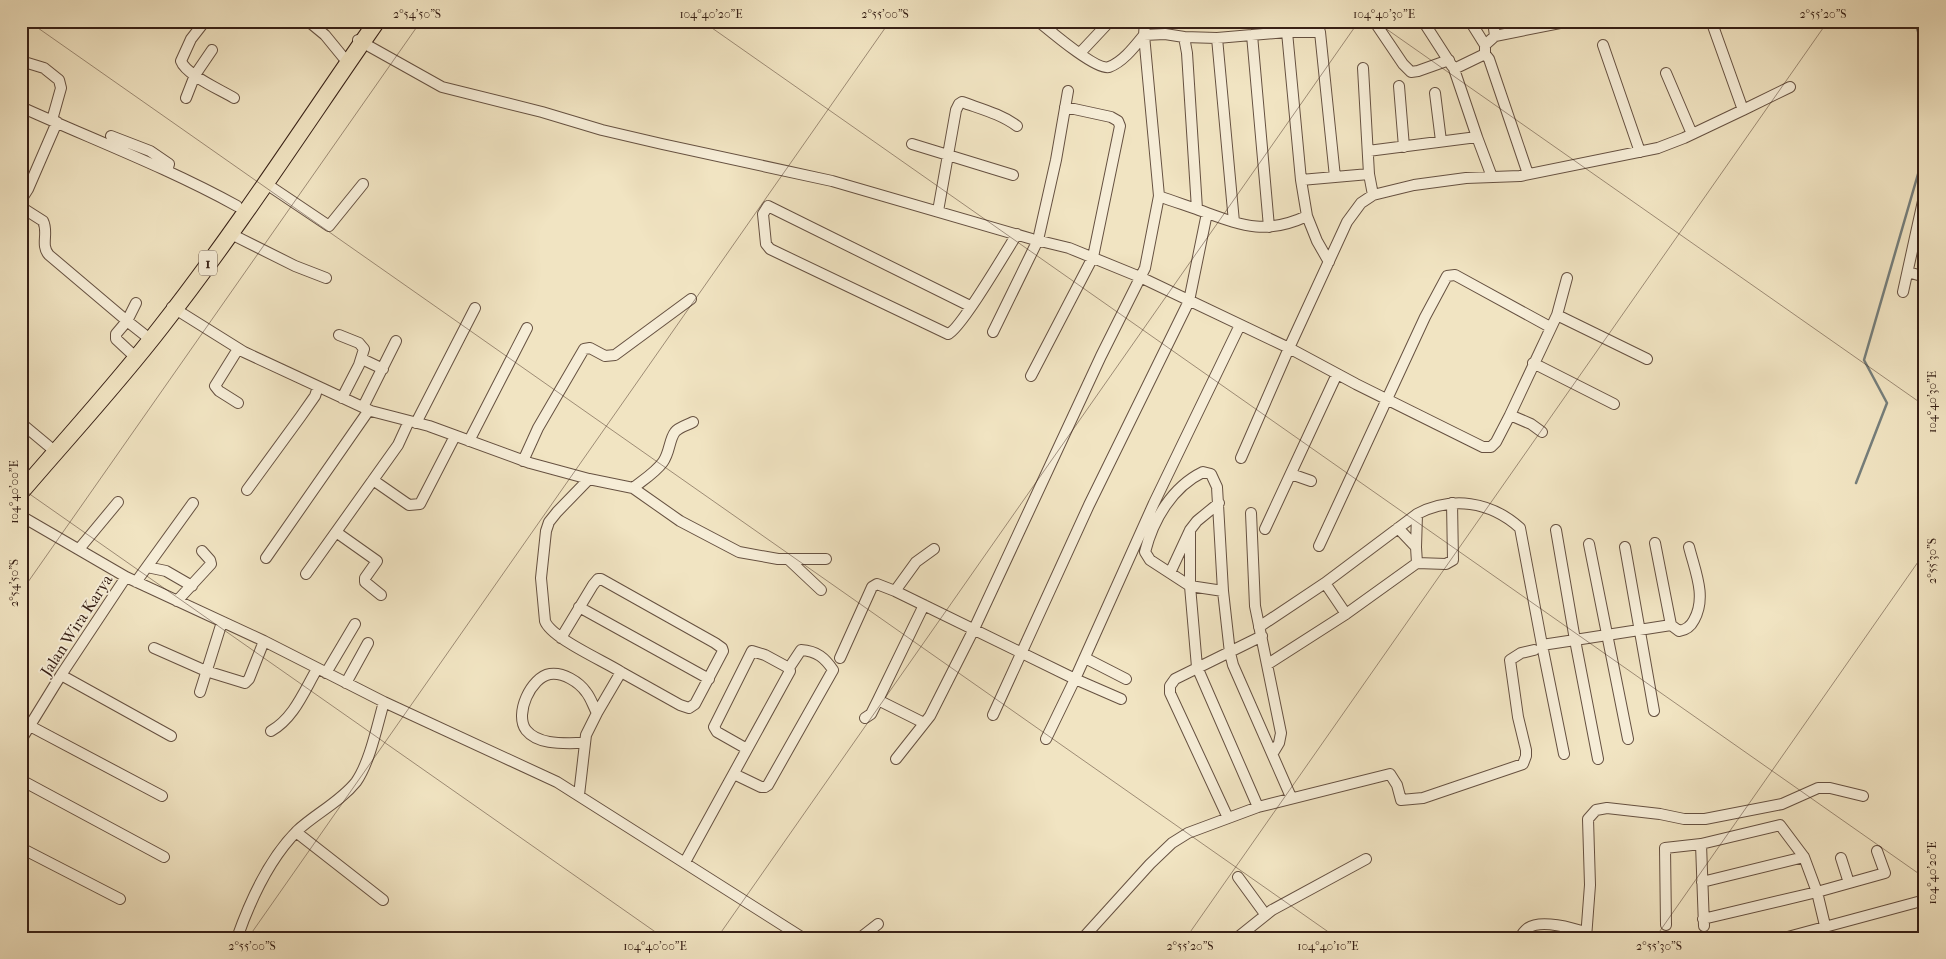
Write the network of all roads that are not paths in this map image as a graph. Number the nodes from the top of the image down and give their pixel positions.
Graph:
1 (204, 21) edge
2 (308, 21) edge
3 (367, 21) edge
4 (377, 21) edge
5 (1038, 21) edge
6 (1057, 21) edge
7 (1110, 21) edge
8 (1145, 21) edge
9 (1374, 21) edge
10 (1423, 21) edge
11 (1470, 21) edge
12 (1493, 21) edge
13 (1570, 21) edge
14 (1713, 26) dead end
15 (1048, 30) junction
16 (1287, 32) junction
17 (1144, 35) junction
18 (1252, 35) junction
19 (1495, 36) junction
20 (1184, 37) junction
21 (1217, 38) junction
22 (359, 40) junction
23 (1602, 45) dead end
24 (1485, 49) junction
25 (212, 50) dead end
26 (1080, 54) junction
27 (343, 57) junction
28 (21, 61) edge
29 (1451, 64) junction
30 (1363, 68) dead end
31 (1666, 73) dead end
32 (195, 75) junction
33 (1399, 86) dead end
34 (1790, 87) dead end
35 (1068, 91) dead end
36 (1436, 93) dead end
37 (186, 98) dead end
38 (234, 98) dead end
39 (1066, 107) junction
40 (22, 108) edge
41 (1742, 110) junction
42 (54, 121) junction
43 (1018, 126) dead end
44 (1692, 134) junction
45 (111, 136) dead end
46 (1477, 137) junction
47 (1441, 142) junction
48 (912, 144) dead end
49 (1404, 147) junction
50 (1368, 151) junction
51 (1640, 152) junction
52 (949, 156) junction
53 (167, 171) junction
54 (1370, 174) junction
55 (1528, 174) junction
56 (1013, 175) dead end
57 (1335, 177) junction
58 (1492, 177) junction
59 (1301, 180) junction
60 (264, 183) junction
61 (363, 184) dead end
62 (1925, 192) edge
63 (1373, 194) junction
64 (1158, 196) junction
65 (21, 200) edge
66 (238, 206) junction
67 (21, 207) edge
68 (1196, 209) junction
69 (938, 211) junction
70 (1207, 213) junction
71 (1307, 216) junction
72 (1234, 222) junction
73 (1269, 227) junction
74 (1921, 228) edge
75 (229, 233) junction
76 (1016, 234) junction
77 (1038, 240) junction
78 (1093, 257) junction
79 (1329, 262) junction
80 (1908, 272) junction
81 (1140, 277) junction
82 (1925, 277) edge
83 (326, 278) dead end
84 (1567, 278) dead end
85 (1904, 292) dead end
86 (691, 299) dead end
87 (1189, 301) junction
88 (136, 303) dead end
89 (970, 306) junction
90 (172, 307) junction
91 (475, 308) dead end
92 (1557, 315) junction
93 (127, 321) junction
94 (1240, 325) junction
95 (1550, 327) junction
96 (527, 328) dead end
97 (993, 332) dead end
98 (339, 335) dead end
99 (146, 336) junction
100 (396, 341) dead end
101 (238, 348) junction
102 (1289, 348) junction
103 (131, 353) junction
104 (362, 359) junction
105 (1646, 359) dead end
106 (1533, 363) junction
107 (382, 369) junction
108 (1337, 374) junction
109 (1031, 376) dead end
110 (318, 387) junction
111 (342, 398) junction
112 (1388, 400) junction
113 (238, 403) dead end
114 (1614, 404) dead end
115 (366, 409) junction
116 (1510, 415) junction
117 (413, 422) junction
118 (693, 422) dead end
119 (21, 423) edge
120 (1542, 432) dead end
121 (455, 436) junction
122 (470, 441) junction
123 (51, 448) junction
124 (1241, 458) dead end
125 (531, 463) junction
126 (1291, 474) junction
127 (589, 479) junction
128 (373, 480) junction
129 (1311, 481) dead end
130 (21, 483) edge
131 (632, 488) junction
132 (247, 490) dead end
133 (21, 492) edge
134 (118, 502) dead end
135 (193, 502) dead end
136 (1219, 503) junction
137 (1452, 503) junction
138 (1251, 512) dead end
139 (1417, 514) junction
140 (21, 516) edge
141 (1265, 528) dead end
142 (1398, 528) junction
143 (1190, 530) junction
144 (1556, 530) dead end
145 (336, 532) junction
146 (1589, 544) dead end
147 (1655, 544) dead end
148 (1320, 546) dead end
149 (1416, 547) junction
150 (1625, 547) dead end
151 (1690, 547) dead end
152 (78, 549) junction
153 (934, 549) dead end
154 (202, 551) dead end
155 (266, 558) dead end
156 (788, 559) junction
157 (826, 559) dead end
158 (1417, 563) junction
159 (147, 567) junction
160 (1170, 573) junction
161 (306, 574) dead end
162 (126, 577) junction
163 (136, 582) junction
164 (1325, 583) junction
165 (192, 586) junction
166 (1190, 586) junction
167 (821, 590) dead end
168 (895, 591) junction
169 (1222, 592) junction
170 (381, 595) dead end
171 (177, 601) junction
172 (924, 605) junction
173 (1255, 606) junction
174 (579, 607) junction
175 (1346, 614) junction
176 (1276, 615) junction
177 (222, 622) junction
178 (355, 624) dead end
179 (1671, 625) junction
180 (974, 629) junction
181 (1640, 630) junction
182 (1260, 632) junction
183 (1608, 635) junction
184 (561, 638) junction
185 (1575, 640) junction
186 (264, 641) junction
187 (368, 643) dead end
188 (154, 648) dead end
189 (1538, 648) junction
190 (1022, 652) junction
191 (1230, 653) junction
192 (840, 658) dead end
193 (1085, 658) junction
194 (1268, 664) junction
195 (1197, 667) junction
196 (789, 668) junction
197 (206, 671) junction
198 (321, 671) junction
199 (621, 672) junction
200 (61, 675) junction
201 (1126, 678) dead end
202 (709, 679) junction
203 (1075, 679) junction
204 (346, 683) junction
205 (200, 692) dead end
206 (878, 700) junction
207 (1121, 700) dead end
208 (384, 702) junction
209 (1654, 711) dead end
210 (597, 713) junction
211 (993, 715) dead end
212 (865, 718) dead end
213 (924, 723) junction
214 (30, 726) junction
215 (271, 731) dead end
216 (171, 736) dead end
217 (1046, 739) dead end
218 (1628, 739) dead end
219 (21, 740) edge
220 (584, 743) junction
221 (747, 749) junction
222 (1273, 753) junction
223 (1564, 754) dead end
224 (896, 759) dead end
225 (1598, 759) dead end
226 (734, 774) junction
227 (21, 780) edge
228 (579, 795) junction
229 (162, 796) dead end
230 (1863, 796) dead end
231 (1291, 797) junction
232 (1258, 806) junction
233 (1228, 818) junction
234 (296, 832) junction
235 (1701, 844) junction
236 (21, 848) edge
237 (1877, 851) dead end
238 (164, 857) dead end
239 (1804, 857) junction
240 (1841, 858) dead end
241 (1366, 859) dead end
242 (686, 862) junction
243 (1238, 877) dead end
244 (1702, 882) junction
245 (1849, 883) junction
246 (1817, 892) junction
247 (120, 899) dead end
248 (383, 900) dead end
249 (1925, 900) edge
250 (1265, 914) junction
251 (878, 924) dead end
252 (1666, 925) dead end
253 (1827, 933) edge
254 (1586, 935) edge
255 (237, 938) edge
256 (803, 938) edge
257 (860, 938) edge
258 (1082, 938) edge
259 (1237, 938) edge
260 (1520, 938) edge
261 (1784, 938) edge

1 - 32 street
2 - 27 street
3 - 22 highway, 1
4 - 22 highway, 1
5 - 15 street
6 - 15 street
7 - 26 street
8 - 17 street
9 - 29 street
10 - 29 street
11 - 24 street
12 - 19 street
13 - 19 street
14 - 41 street
15 - 26 street
16 - 18 street
16 - 57 street
16 - 59 street
17 - 20 street
17 - 26 street
17 - 64 street
18 - 21 street
18 - 73 street
19 - 24 street
20 - 21 street
20 - 68 street
21 - 72 street
22 - 27 highway, 1
22 - 60 highway, 1
22 - 69 street
23 - 51 street
24 - 29 street
24 - 55 street
25 - 32 street
27 - 66 highway, 1
28 - 42 street
29 - 46 street
30 - 50 street
31 - 44 street
32 - 37 street
32 - 38 street
33 - 49 street
34 - 41 street
35 - 39 street
36 - 47 street
39 - 77 street
39 - 78 street
40 - 42 street
41 - 44 street
42 - 53 street
42 - 65 street
43 - 52 street
44 - 51 street
45 - 53 street
46 - 47 street
46 - 58 street
47 - 49 street
48 - 52 street
49 - 50 street
50 - 54 street
51 - 55 street
52 - 56 street
52 - 69 street
53 - 66 street
54 - 57 street
54 - 63 street
55 - 58 street
57 - 59 street
58 - 63 street
59 - 71 street
60 - 61 street
60 - 75 highway, 1
62 - 74 street
63 - 79 street
64 - 68 street
64 - 81 street
66 - 90 highway, 1
67 - 93 street
68 - 70 street
69 - 76 street
70 - 72 street
70 - 87 street
71 - 73 street
71 - 79 street
72 - 73 street
74 - 80 street
75 - 83 street
75 - 90 highway, 1
76 - 77 street
76 - 89 street
77 - 78 street
77 - 97 street
78 - 81 street
78 - 109 street
79 - 102 street
80 - 82 street
80 - 85 street
81 - 87 street
81 - 180 street
84 - 92 street
86 - 125 street
87 - 94 street
87 - 190 street
88 - 93 street
89 - 89 street
90 - 99 highway, 1
90 - 101 street
90 - 133 highway, 1
91 - 117 street
92 - 95 street
92 - 105 street
93 - 99 street
93 - 103 street
94 - 102 street
94 - 193 street
95 - 106 street
95 - 112 street
96 - 122 street
98 - 104 street
99 - 103 highway, 1
100 - 107 street
101 - 110 street
101 - 113 street
102 - 108 street
102 - 124 street
103 - 123 highway, 1
104 - 107 street
104 - 111 street
106 - 114 street
106 - 116 street
107 - 115 street
108 - 112 street
108 - 126 street
110 - 111 street
110 - 132 street
111 - 115 street
112 - 116 street
112 - 148 street
115 - 117 street
115 - 155 street
116 - 120 street
117 - 121 street
117 - 128 street
118 - 131 street
119 - 123 street
121 - 122 street
121 - 128 street
122 - 125 street
123 - 130 highway, 1
125 - 127 street
126 - 129 street
126 - 141 street
127 - 131 street
127 - 184 street
128 - 145 street
131 - 156 street
134 - 152 street
135 - 159 street
136 - 143 street
136 - 160 street
136 - 169 street
137 - 139 street
137 - 158 street
137 - 189 street
138 - 173 street
139 - 142 street
139 - 149 street
140 - 152 street
142 - 149 street
142 - 164 street
143 - 160 street
143 - 166 street
144 - 185 street
145 - 161 street
145 - 170 street
146 - 183 street
147 - 179 street
149 - 158 street
150 - 181 street
151 - 179 street
152 - 162 street
153 - 168 street
154 - 165 street
156 - 157 street
156 - 167 street
158 - 175 street
159 - 163 street
159 - 165 street
160 - 166 street
162 - 163 street
162 - 200 street, Jalan Wira Karya
163 - 171 street
164 - 175 street
164 - 176 street
165 - 171 street
166 - 169 street
166 - 195 street
168 - 172 street
168 - 192 street
169 - 191 street
171 - 177 street
172 - 180 street
172 - 206 street
173 - 176 street
173 - 182 street
174 - 184 street
174 - 202 street
174 - 202 street
175 - 194 street
176 - 182 street
177 - 186 street
177 - 197 street
178 - 198 street
179 - 181 street
180 - 190 street
180 - 213 street
181 - 183 street
181 - 209 street
182 - 191 street
182 - 194 street
183 - 185 street
183 - 218 street
184 - 199 street
185 - 189 street
185 - 225 street
186 - 197 street
186 - 198 street
187 - 204 street
188 - 197 street
189 - 223 street
189 - 231 street
190 - 203 street
190 - 211 street
191 - 195 street
191 - 222 street
193 - 201 street
193 - 203 street
194 - 222 street
195 - 232 street
195 - 233 street
196 - 221 street
196 - 221 street
196 - 226 street
197 - 205 street
198 - 204 street
198 - 215 street
199 - 202 street
199 - 210 street
200 - 214 street, Jalan Wira Karya
200 - 216 street
203 - 207 street
203 - 217 street
204 - 208 street
206 - 212 street
206 - 213 street
208 - 228 street
208 - 234 street
210 - 220 street
210 - 220 street
213 - 224 street
214 - 219 street, Jalan Wira Karya
214 - 229 street
220 - 228 street
221 - 226 street
222 - 231 street
226 - 242 street
227 - 238 street
228 - 242 street
230 - 254 street
231 - 232 street
232 - 233 street
233 - 258 street
234 - 248 street
234 - 255 street
235 - 239 street
235 - 244 street
235 - 252 street
236 - 247 street
237 - 245 street
239 - 244 street
239 - 246 street
240 - 245 street
241 - 250 street
242 - 256 street
243 - 250 street
244 - 246 street
245 - 246 street
246 - 253 street
249 - 253 street
250 - 259 street
251 - 257 street
253 - 261 street
254 - 260 street

